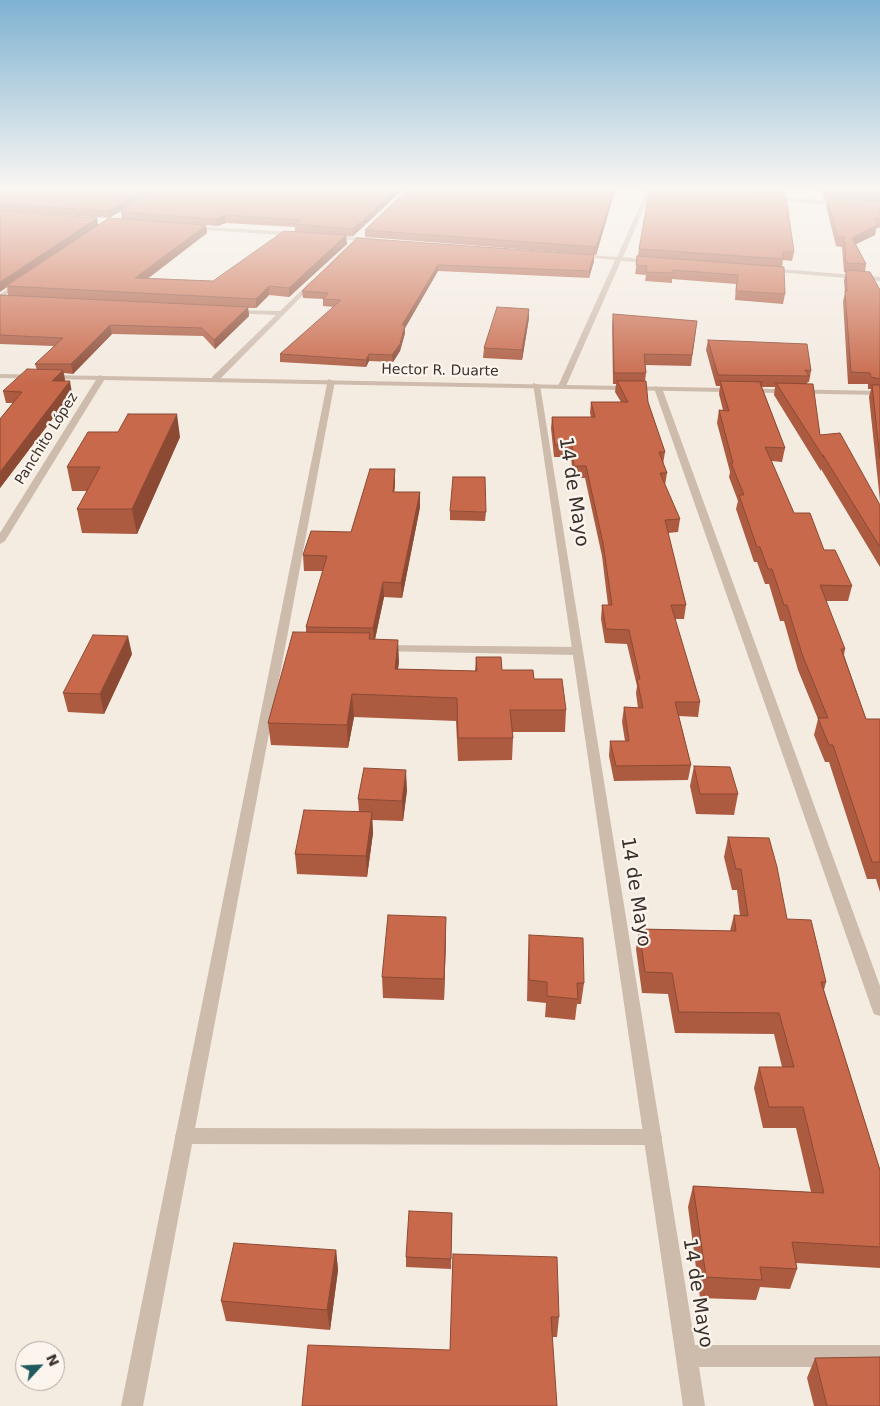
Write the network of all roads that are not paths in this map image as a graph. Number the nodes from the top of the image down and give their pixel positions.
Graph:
1 (622, 253) edge
2 (571, 255) edge
3 (619, 259) junction
4 (657, 262) edge
5 (764, 270) edge
6 (323, 273) edge
7 (880, 279) edge
8 (24, 281) edge
9 (0, 298) edge
10 (10, 299) edge
11 (220, 310) edge
12 (279, 314) junction
13 (0, 376) edge
14 (102, 377) junction
15 (215, 379) junction
16 (331, 382) junction
17 (536, 385) junction
18 (562, 386) junction
19 (658, 388) junction
20 (880, 392) edge
21 (0, 540) edge
22 (369, 649) edge
23 (578, 651) junction
24 (880, 1009) edge
25 (184, 1136) junction
26 (653, 1137) junction
27 (687, 1356) junction
28 (880, 1356) edge
29 (132, 1406) edge
30 (694, 1406) edge

1 - 3 street
2 - 3 street
3 - 4 street
3 - 18 street
5 - 7 street
6 - 12 street
8 - 9 street
9 - 10 street
11 - 12 street
12 - 15 street
13 - 14 street, Hector R. Duarte
14 - 15 street, Hector R. Duarte
14 - 21 street, Panchito López
15 - 16 street, Hector R. Duarte
16 - 17 street, Hector R. Duarte
16 - 25 street
17 - 18 street, Hector R. Duarte
17 - 23 street, 14 de Mayo
18 - 19 street, Hector R. Duarte
19 - 20 street, Hector R. Duarte
19 - 24 street
22 - 23 street
23 - 26 street, 14 de Mayo
25 - 26 street
25 - 29 street
26 - 27 street, 14 de Mayo
27 - 28 street
27 - 30 street, 14 de Mayo

